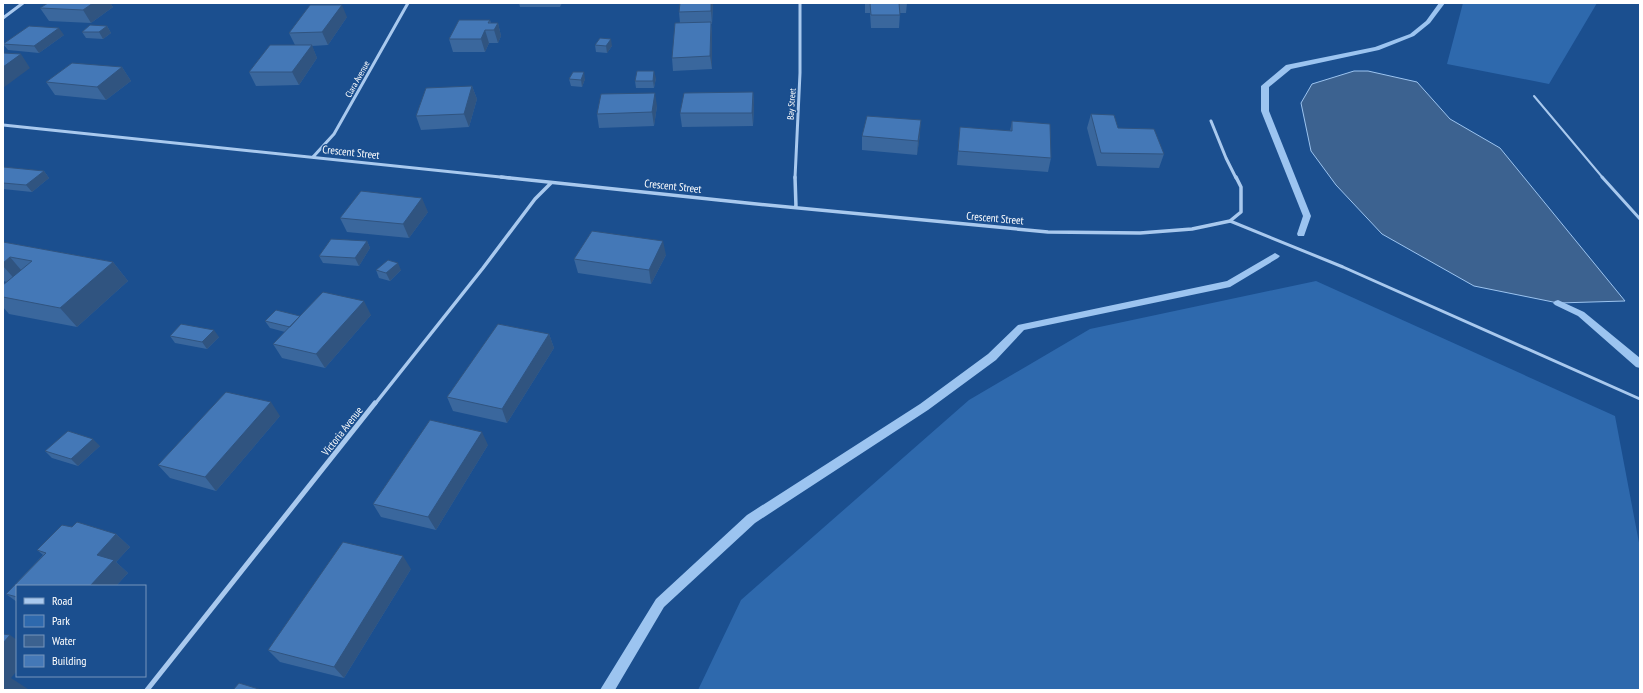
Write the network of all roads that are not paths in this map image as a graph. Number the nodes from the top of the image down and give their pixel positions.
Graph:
1 (23, 3) edge
2 (408, 3) edge
3 (800, 3) edge
4 (3, 18) edge
5 (1534, 96) dead end
6 (1210, 121) dead end
7 (3, 125) edge
8 (313, 157) junction
9 (551, 183) junction
10 (796, 207) junction
11 (1640, 219) edge
12 (1230, 221) junction
13 (1640, 399) edge
14 (147, 690) edge

1 - 4 street
2 - 8 street, Clara Avenue
3 - 10 street, Bay Street
5 - 11 lane
6 - 12 street
7 - 8 street, Crescent Street
8 - 9 street, Crescent Street
9 - 10 street, Crescent Street
9 - 14 street, Victoria Avenue
10 - 12 street, Crescent Street
12 - 13 lane

